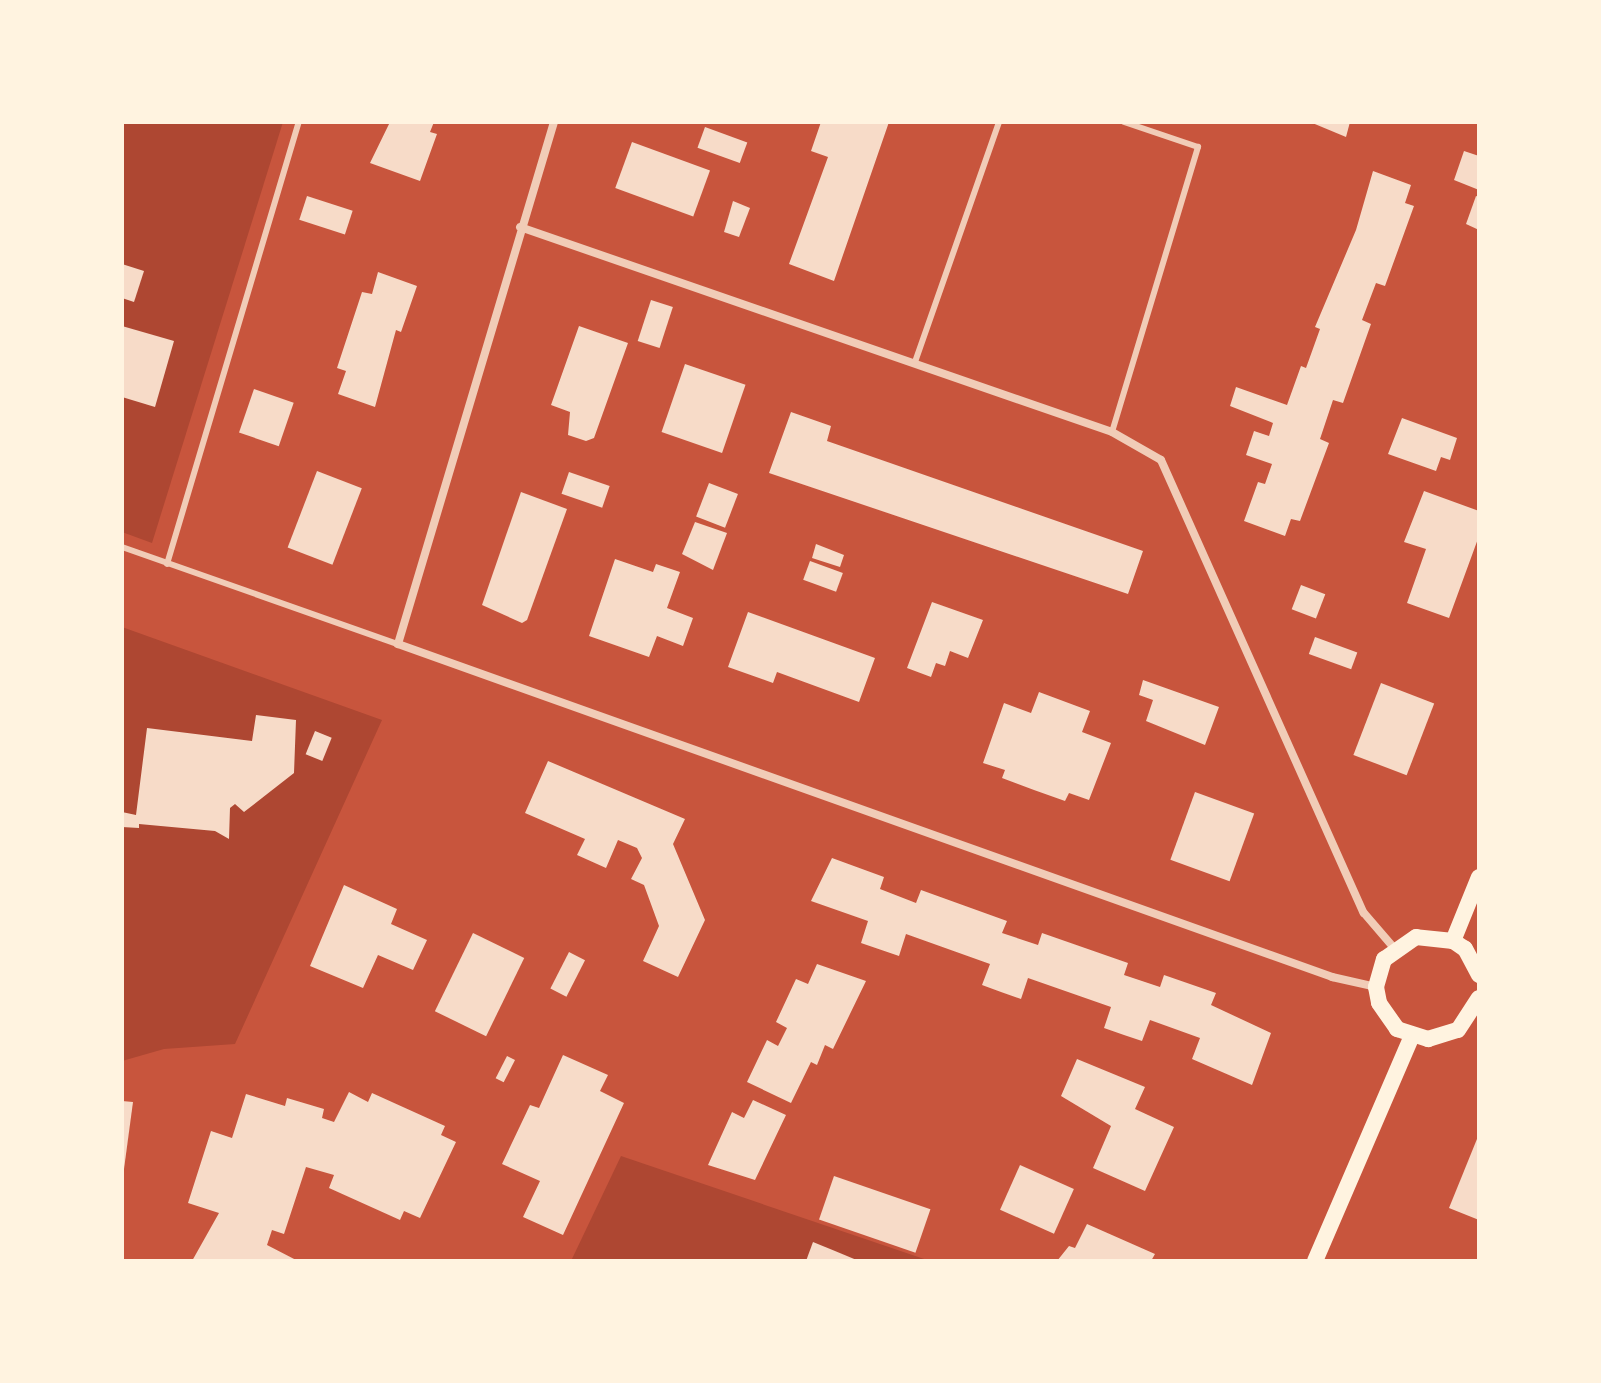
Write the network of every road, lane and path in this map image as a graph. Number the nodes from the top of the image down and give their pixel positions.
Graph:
1 (299, 122) edge
2 (554, 122) edge
3 (999, 122) edge
4 (1124, 122) edge
5 (520, 227) junction
6 (915, 362) junction
7 (1112, 432) junction
8 (122, 547) edge
9 (167, 564) junction
10 (398, 644) junction
11 (1479, 877) edge
12 (1453, 941) junction
13 (1394, 948) junction
14 (1479, 975) edge
15 (1376, 987) junction
16 (1479, 998) edge
17 (1412, 1036) junction
18 (1315, 1261) edge

1 - 9 lane
2 - 5 street
3 - 6 lane
4 - 7 lane
5 - 6 street
5 - 10 street
6 - 7 street
7 - 13 street
8 - 9 lane
9 - 10 lane
10 - 15 street
11 - 12 main road
12 - 13 main road
12 - 14 main road
13 - 15 main road
15 - 17 main road
16 - 17 main road
17 - 18 main road

